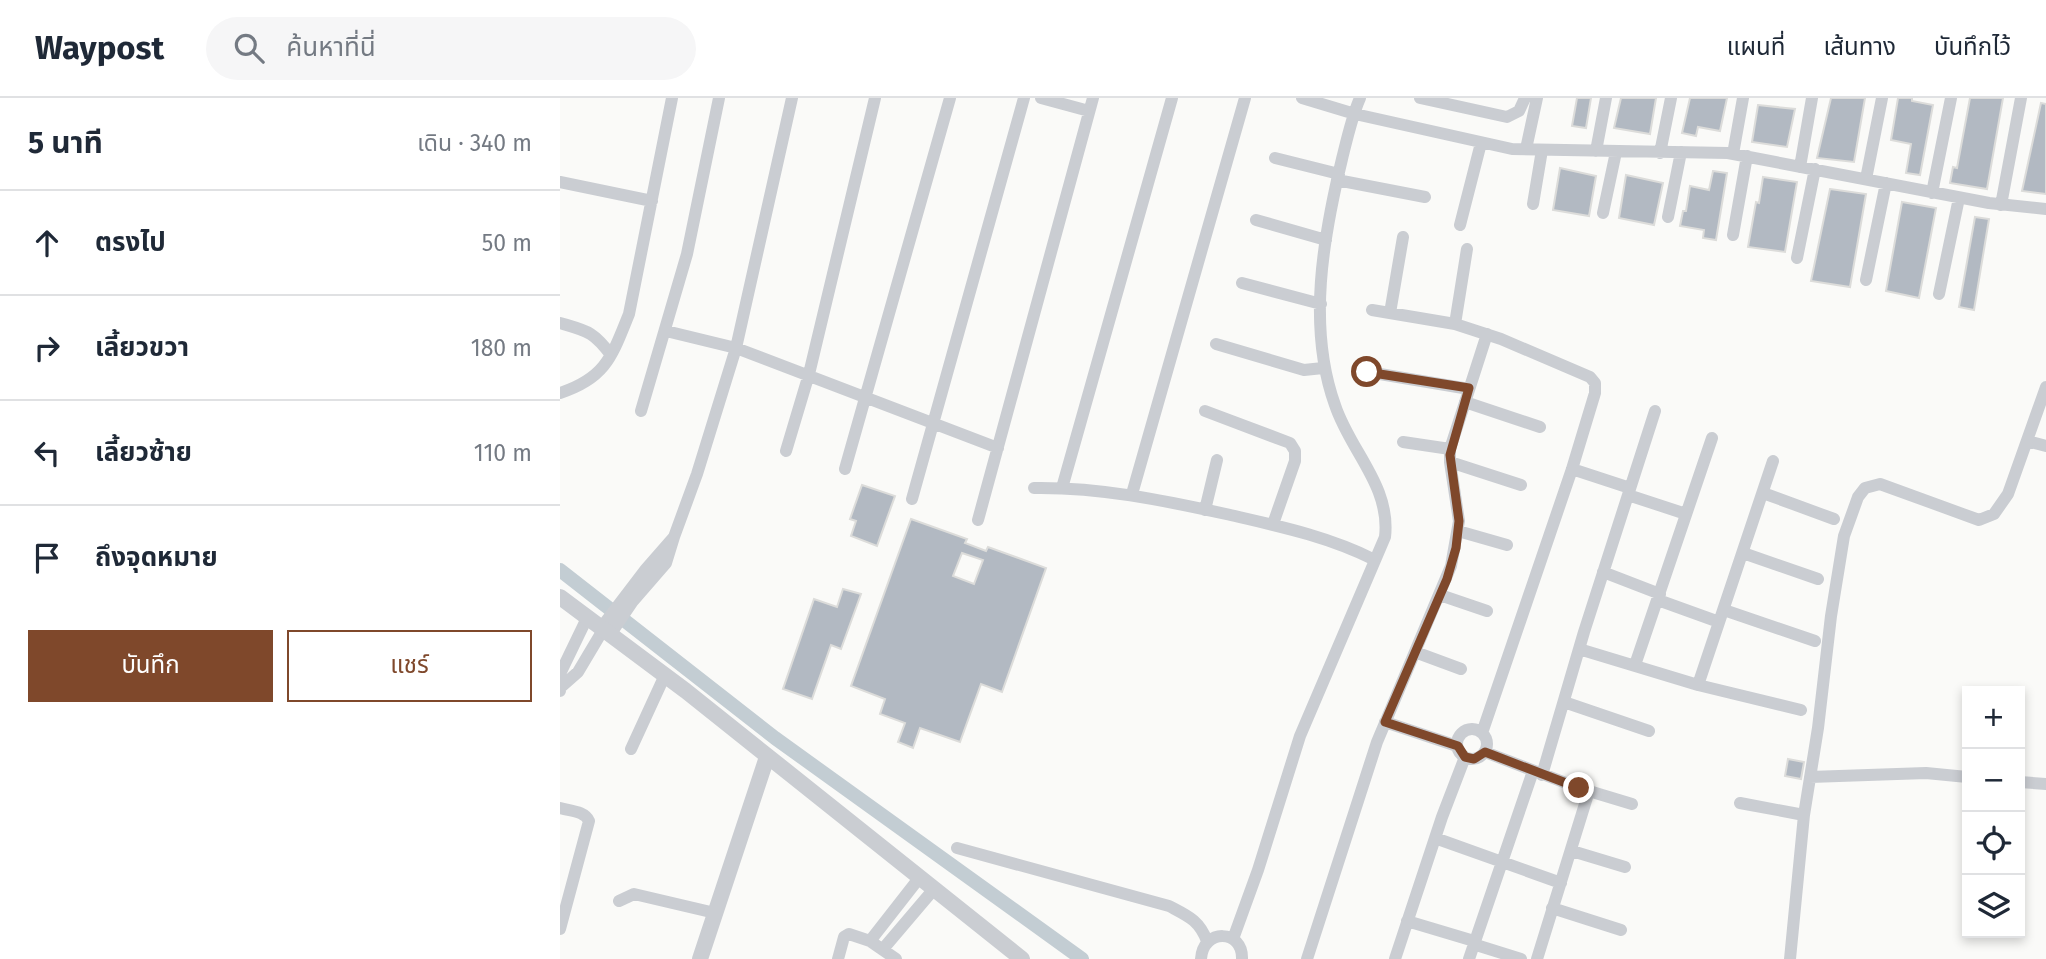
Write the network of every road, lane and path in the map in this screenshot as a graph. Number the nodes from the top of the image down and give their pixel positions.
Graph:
1 (672, 98) edge
2 (719, 98) edge
3 (792, 98) edge
4 (875, 98) edge
5 (950, 98) edge
6 (1024, 98) edge
7 (1041, 98) edge
8 (1172, 98) edge
9 (1245, 98) edge
10 (1302, 98) edge
11 (1360, 98) edge
12 (1420, 98) edge
13 (1525, 98) edge
14 (1537, 98) edge
15 (1606, 98) edge
16 (1671, 98) edge
17 (1744, 98) edge
18 (1812, 98) edge
19 (1882, 98) edge
20 (1951, 98) edge
21 (2021, 98) edge
22 (1441, 101) edge
23 (1091, 104) edge
24 (1355, 114) junction
25 (1481, 143) junction
26 (1526, 149) junction
27 (1542, 150) junction
28 (1596, 151) junction
29 (1616, 152) junction
30 (1681, 152) junction
31 (1660, 153) junction
32 (1733, 154) junction
33 (1747, 156) junction
34 (1275, 158) dead end
35 (1800, 167) junction
36 (1815, 169) junction
37 (1338, 177) junction
38 (1866, 179) junction
39 (560, 182) edge
40 (1886, 183) junction
41 (1932, 192) junction
42 (1425, 197) dead end
43 (1959, 198) junction
44 (652, 201) junction
45 (1533, 204) dead end
46 (2001, 205) junction
47 (2046, 209) edge
48 (1603, 213) dead end
49 (1668, 217) dead end
50 (1256, 220) dead end
51 (1461, 225) dead end
52 (1733, 235) dead end
53 (1403, 237) dead end
54 (1326, 240) junction
55 (1467, 249) dead end
56 (1797, 258) dead end
57 (1867, 280) dead end
58 (1242, 283) dead end
59 (1939, 295) dead end
60 (1321, 304) junction
61 (1372, 310) dead end
62 (1390, 313) junction
63 (560, 324) edge
64 (1455, 324) junction
65 (666, 331) junction
66 (1487, 334) junction
67 (1216, 344) dead end
68 (736, 348) junction
69 (611, 355) junction
70 (1323, 368) junction
71 (1367, 372) dead end
72 (809, 374) junction
73 (2046, 387) edge
74 (1469, 388) junction
75 (560, 393) edge
76 (867, 396) junction
77 (1465, 402) junction
78 (641, 411) dead end
79 (1205, 411) dead end
80 (1655, 411) dead end
81 (934, 422) junction
82 (1540, 427) dead end
83 (1712, 438) dead end
84 (2027, 441) junction
85 (1403, 442) dead end
86 (2046, 446) edge
87 (998, 448) junction
88 (786, 451) dead end
89 (1450, 456) junction
90 (1217, 460) dead end
91 (1773, 461) dead end
92 (845, 469) dead end
93 (1572, 469) junction
94 (1521, 485) dead end
95 (1034, 488) dead end
96 (1062, 488) junction
97 (1629, 492) junction
98 (1763, 493) junction
99 (1132, 495) junction
100 (912, 499) dead end
101 (1205, 510) junction
102 (1686, 514) junction
103 (1834, 519) dead end
104 (978, 520) dead end
105 (1273, 524) junction
106 (1458, 531) junction
107 (1507, 545) dead end
108 (1743, 553) junction
109 (1375, 560) junction
110 (1603, 572) junction
111 (1818, 579) dead end
112 (1440, 595) junction
113 (560, 597) edge
114 (1659, 597) junction
115 (1487, 611) dead end
116 (1722, 616) junction
117 (604, 626) junction
118 (1815, 641) dead end
119 (1579, 649) junction
120 (1415, 652) junction
121 (1635, 665) junction
122 (1461, 669) dead end
123 (665, 676) junction
124 (1698, 685) junction
125 (561, 689) edge
126 (1564, 702) junction
127 (1801, 710) dead end
128 (1385, 722) junction
129 (1649, 731) dead end
130 (1482, 733) junction
131 (1458, 746) junction
132 (631, 749) dead end
133 (1485, 752) junction
134 (767, 757) junction
135 (1465, 757) junction
136 (1537, 773) junction
137 (1962, 776) edge
138 (1810, 777) junction
139 (2025, 782) edge
140 (2046, 784) edge
141 (1589, 791) junction
142 (1740, 803) dead end
143 (1632, 804) dead end
144 (560, 808) edge
145 (1804, 815) junction
146 (1435, 838) junction
147 (957, 848) dead end
148 (1572, 851) junction
149 (1501, 862) junction
150 (1625, 867) dead end
151 (560, 873) edge
152 (575, 877) junction
153 (920, 877) junction
154 (1561, 883) junction
155 (934, 888) junction
156 (619, 901) dead end
157 (1552, 908) junction
158 (715, 913) junction
159 (1407, 921) junction
160 (560, 929) edge
161 (1621, 930) dead end
162 (1233, 939) junction
163 (870, 941) junction
164 (1207, 942) junction
165 (1473, 943) junction
166 (883, 949) junction
167 (1013, 956) edge
168 (700, 959) edge
169 (838, 959) edge
170 (896, 959) edge
171 (1201, 959) edge
172 (1242, 959) edge
173 (1307, 959) edge
174 (1395, 959) edge
175 (1469, 959) edge
176 (1521, 959) edge
177 (1536, 959) edge
178 (1790, 959) edge

1 - 44 street
2 - 65 street
3 - 68 street
4 - 72 street
5 - 76 street
6 - 81 street
7 - 23 street
8 - 96 street
9 - 99 street
10 - 24 street
11 - 24 street
12 - 22 street
13 - 22 street
14 - 26 street
15 - 28 street
16 - 31 street
17 - 32 street
18 - 35 street
19 - 38 street
20 - 41 street
21 - 46 street
23 - 87 street
24 - 25 street
24 - 37 street
25 - 26 street
25 - 51 street
26 - 27 street
27 - 28 street
27 - 45 street
28 - 29 street
29 - 31 street
29 - 48 street
30 - 31 street
30 - 32 street
30 - 49 street
32 - 33 street
33 - 35 street
33 - 52 street
34 - 37 street
35 - 36 street
36 - 38 street
36 - 56 street
37 - 42 street
37 - 54 street
38 - 40 street
39 - 44 street
40 - 41 street
40 - 57 street
41 - 43 street
43 - 46 street
43 - 59 street
44 - 69 street
46 - 47 street
50 - 54 street
53 - 62 street
54 - 60 street
55 - 64 street
58 - 60 street
60 - 70 street
61 - 62 street
62 - 64 street
63 - 69 street
64 - 66 street
65 - 68 street
65 - 78 street
66 - 74 street
66 - 93 street
67 - 70 street
68 - 72 street
68 - 117 street
69 - 75 street
70 - 109 street
71 - 74 street
72 - 76 street
72 - 88 street
73 - 84 street
74 - 77 street
76 - 81 street
76 - 92 street
77 - 82 street
77 - 89 street
79 - 105 street
80 - 97 street
81 - 87 street
81 - 100 street
83 - 102 street
84 - 86 street
84 - 138 street
85 - 89 street
87 - 104 street
89 - 94 street
89 - 106 street
90 - 101 street
91 - 98 street
93 - 97 street
93 - 130 street
95 - 96 street
96 - 99 street
97 - 102 street
97 - 110 street
98 - 103 street
98 - 108 street
99 - 101 street
101 - 105 street
102 - 114 street
105 - 109 street
106 - 107 street
106 - 112 street
108 - 111 street
108 - 116 street
109 - 162 street
110 - 114 street
110 - 119 street
112 - 115 street
112 - 120 street
113 - 117 street
114 - 116 street
114 - 121 street
116 - 118 street
116 - 124 street
117 - 123 street
117 - 125 street
117 - 125 street
119 - 121 street
119 - 126 street
120 - 122 street
120 - 128 street
121 - 124 street
123 - 132 street
123 - 134 street
124 - 127 street
126 - 129 street
126 - 136 street
128 - 131 street
128 - 173 street
130 - 131 street
130 - 133 street
131 - 135 street
133 - 135 street
133 - 136 street
134 - 153 street
134 - 158 street
135 - 146 street
136 - 141 street
136 - 149 street
137 - 138 street
138 - 145 street
139 - 140 street
141 - 143 street
141 - 148 street
142 - 145 street
144 - 152 street
145 - 178 street
146 - 149 street
146 - 159 street
147 - 164 street
148 - 150 street
148 - 154 street
149 - 154 street
149 - 165 street
151 - 152 street
152 - 160 street
153 - 155 street
153 - 163 street
154 - 157 street
155 - 166 street
155 - 167 street
156 - 158 street
157 - 161 street
157 - 177 street
158 - 168 street
159 - 165 street
159 - 174 street
162 - 164 street
162 - 172 street
163 - 166 street
163 - 169 street
164 - 171 street
165 - 175 street
165 - 176 street
166 - 170 street

